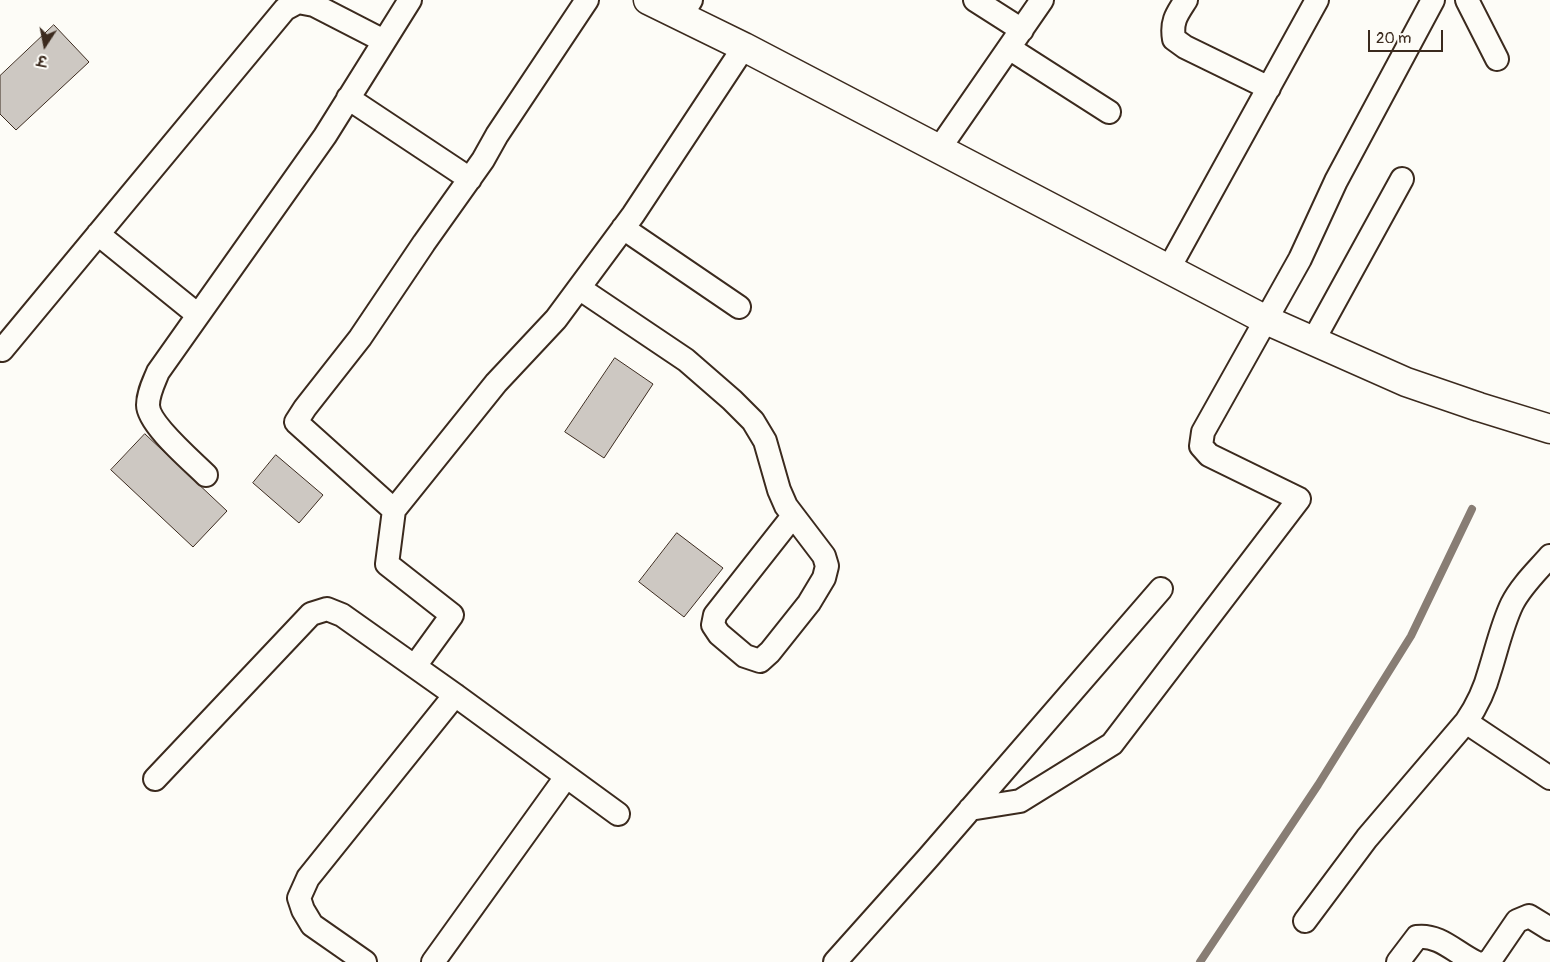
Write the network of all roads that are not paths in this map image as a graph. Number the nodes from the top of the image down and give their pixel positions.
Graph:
1 (410, 0) edge
2 (587, 0) edge
3 (648, 0) edge
4 (975, 0) edge
5 (1042, 0) edge
6 (1186, 0) edge
7 (1317, 0) edge
8 (1433, 0) edge
9 (1467, 0) edge
10 (686, 8) edge
11 (1022, 30) junction
12 (384, 41) junction
13 (744, 48) junction
14 (1009, 48) junction
15 (1497, 59) dead end
16 (1269, 88) junction
17 (348, 98) junction
18 (1109, 112) dead end
19 (940, 149) junction
20 (470, 179) junction
21 (1402, 179) dead end
22 (623, 228) junction
23 (98, 234) junction
24 (1168, 270) junction
25 (579, 288) junction
26 (739, 307) dead end
27 (198, 315) junction
28 (1266, 320) junction
29 (1312, 341) junction
30 (2, 350) dead end
31 (1550, 429) edge
32 (206, 475) dead end
33 (394, 510) junction
34 (793, 516) junction
35 (1550, 556) edge
36 (1161, 589) dead end
37 (415, 666) junction
38 (454, 695) junction
39 (1466, 722) junction
40 (566, 776) junction
41 (1550, 778) edge
42 (155, 780) dead end
43 (970, 809) junction
44 (618, 814) dead end
45 (1305, 922) dead end
46 (1550, 928) edge
47 (365, 962) edge
48 (433, 962) edge
49 (835, 962) edge
50 (1398, 962) edge
51 (1475, 962) edge
52 (1487, 962) edge

1 - 12 street
2 - 20 street
3 - 10 main road
4 - 11 street
5 - 11 street
6 - 16 street
7 - 16 street
8 - 28 street
9 - 15 street
10 - 13 main road
11 - 14 street
12 - 17 street
12 - 23 street
13 - 19 main road
13 - 22 street
14 - 18 street
14 - 19 street
16 - 24 street
17 - 20 street
17 - 27 street
19 - 24 main road
20 - 33 street
21 - 29 street
22 - 25 street
22 - 26 street
23 - 27 street
23 - 30 street
24 - 28 main road
25 - 33 street
25 - 34 street
27 - 32 street
28 - 29 main road
28 - 43 street
29 - 31 main road
33 - 37 street
34 - 34 street
35 - 39 street
36 - 43 street
37 - 38 street
37 - 42 street
38 - 40 street
38 - 47 street
39 - 41 street
39 - 45 street
40 - 44 street
40 - 48 street
43 - 49 street
46 - 52 street
50 - 51 street

